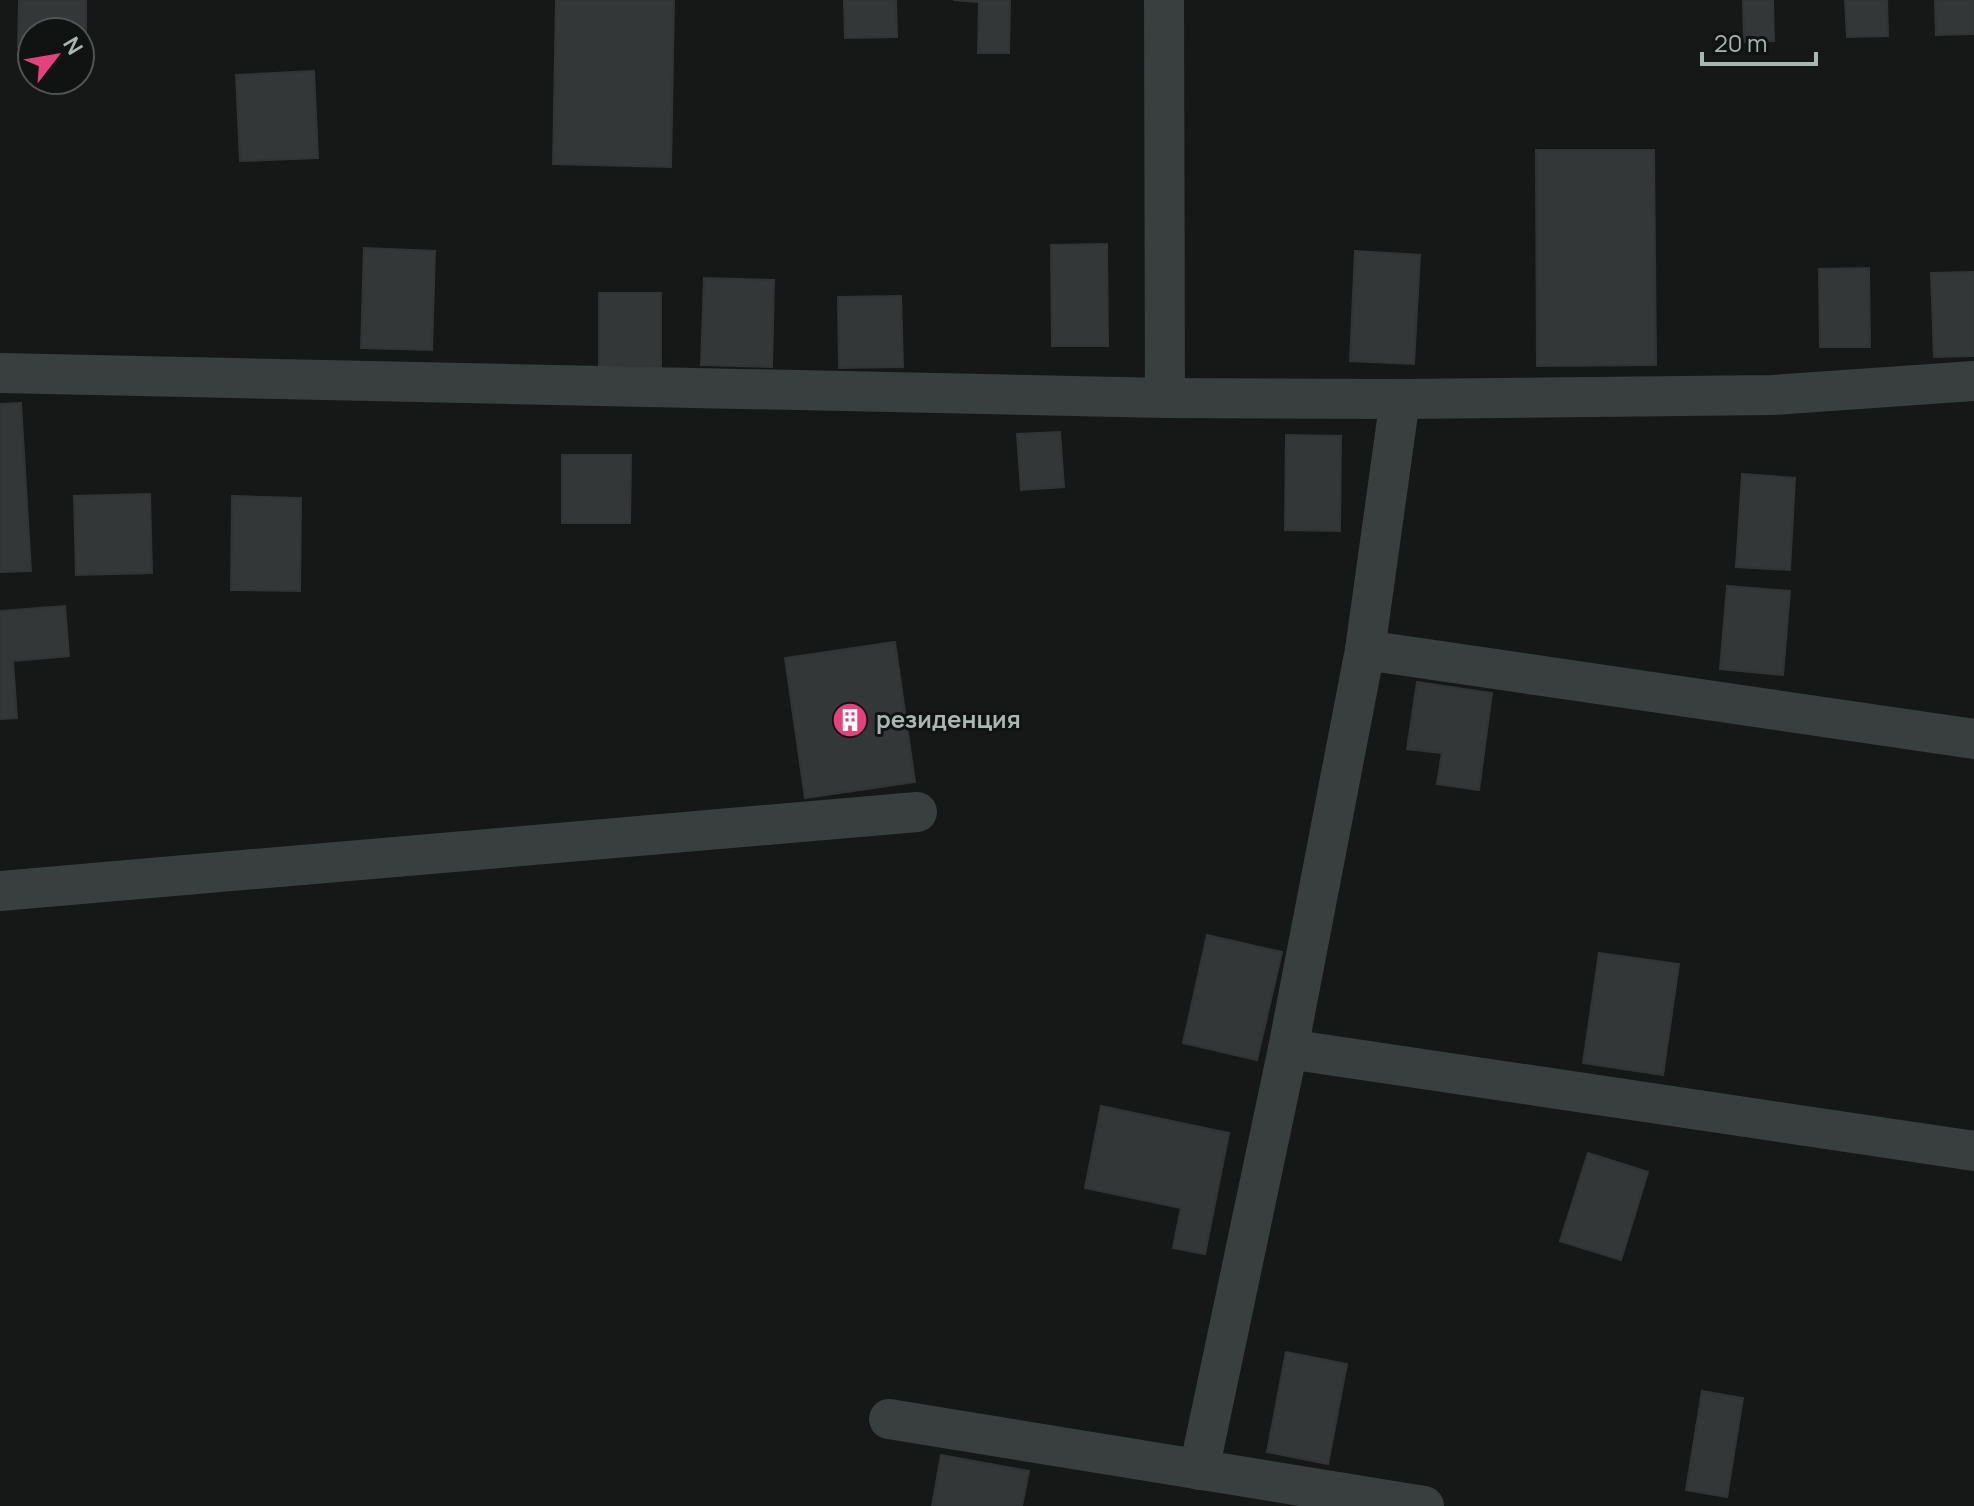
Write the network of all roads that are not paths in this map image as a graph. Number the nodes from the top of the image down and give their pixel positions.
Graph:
1 (1164, 0) edge
2 (0, 373) edge
3 (1974, 381) edge
4 (1165, 398) junction
5 (1400, 399) junction
6 (1365, 650) junction
7 (1974, 739) edge
8 (917, 812) dead end
9 (0, 891) edge
10 (1288, 1049) junction
11 (1974, 1151) edge
12 (889, 1419) dead end
13 (1199, 1470) junction
14 (1424, 1506) edge

1 - 4 street
2 - 4 street
3 - 5 street
4 - 5 street
5 - 6 street
6 - 7 street
6 - 10 street
8 - 9 street
10 - 11 street
10 - 13 street
12 - 13 street
13 - 14 street

